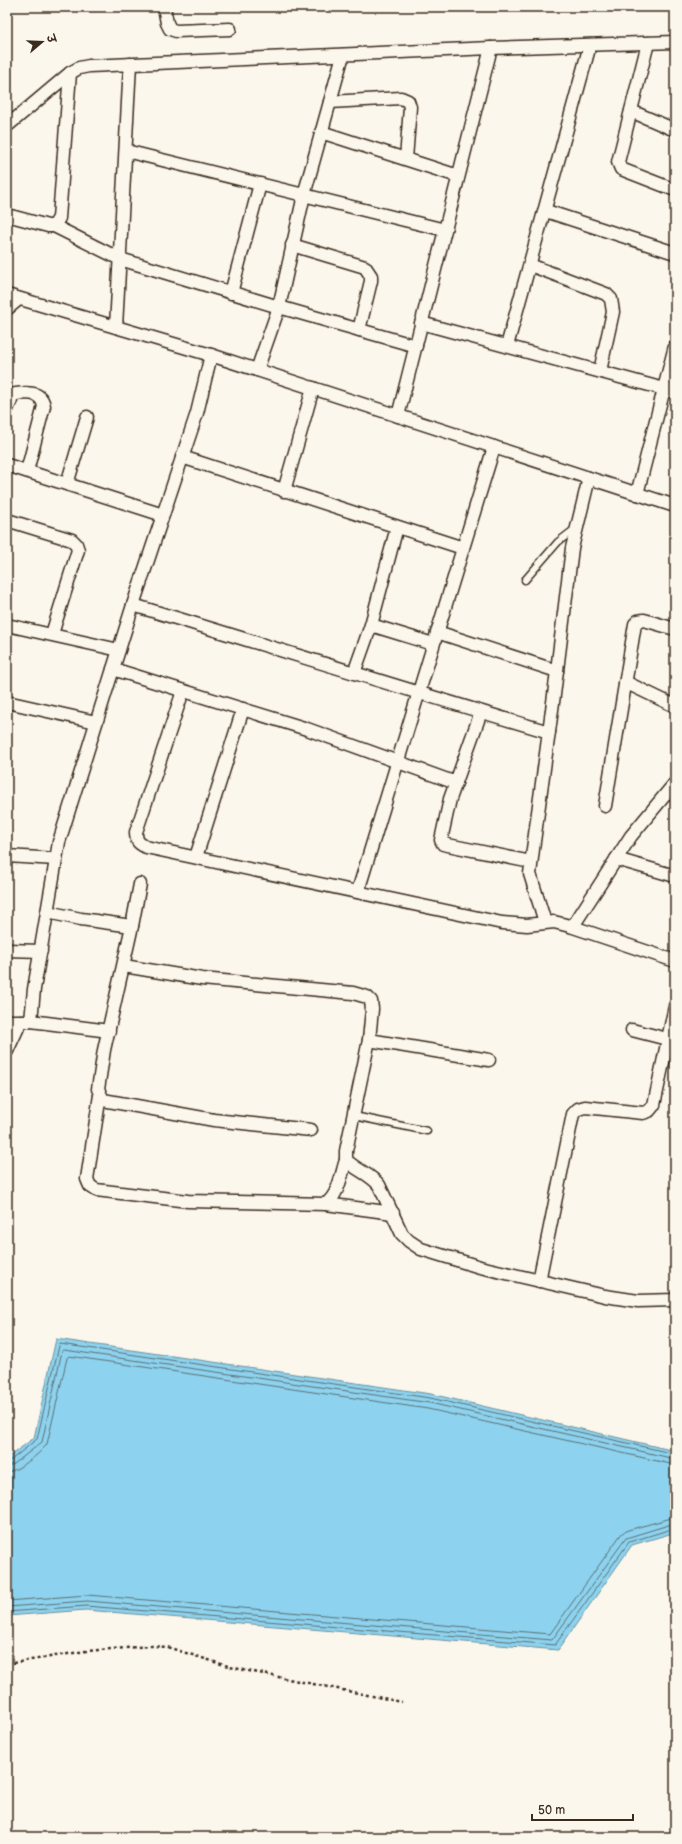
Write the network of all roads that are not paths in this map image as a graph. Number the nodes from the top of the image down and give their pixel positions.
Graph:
1 (164, 7) edge
2 (230, 29) dead end
3 (675, 42) edge
4 (648, 43) junction
5 (590, 45) junction
6 (491, 48) junction
7 (343, 55) junction
8 (130, 64) junction
9 (70, 73) junction
10 (330, 102) junction
11 (631, 111) junction
12 (7, 126) edge
13 (675, 130) edge
14 (321, 132) junction
15 (126, 151) junction
16 (406, 159) junction
17 (458, 176) junction
18 (260, 184) junction
19 (675, 190) edge
20 (304, 195) junction
21 (546, 211) junction
22 (7, 215) edge
23 (54, 226) junction
24 (445, 230) junction
25 (292, 245) junction
26 (675, 253) edge
27 (120, 258) junction
28 (530, 265) junction
29 (232, 293) junction
30 (7, 295) edge
31 (19, 298) junction
32 (279, 307) junction
33 (7, 309) edge
34 (421, 323) junction
35 (116, 327) junction
36 (359, 330) junction
37 (416, 346) junction
38 (507, 346) junction
39 (675, 346) edge
40 (211, 355) junction
41 (257, 370) junction
42 (600, 372) junction
43 (313, 388) junction
44 (670, 390) edge
45 (8, 394) edge
46 (7, 409) edge
47 (398, 416) junction
48 (87, 417) dead end
49 (494, 447) junction
50 (182, 457) junction
51 (7, 466) edge
52 (27, 471) junction
53 (589, 478) junction
54 (67, 484) junction
55 (284, 491) junction
56 (637, 494) junction
57 (675, 506) edge
58 (163, 515) junction
59 (7, 520) edge
60 (397, 527) junction
61 (576, 528) junction
62 (463, 548) junction
63 (525, 580) dead end
64 (133, 605) junction
65 (370, 624) junction
66 (7, 625) edge
67 (675, 629) edge
68 (437, 632) junction
69 (52, 634) junction
70 (433, 644) junction
71 (119, 650) junction
72 (113, 669) junction
73 (557, 671) junction
74 (354, 673) junction
75 (625, 682) junction
76 (183, 691) junction
77 (417, 694) junction
78 (7, 702) edge
79 (675, 706) edge
80 (243, 709) junction
81 (481, 712) junction
82 (96, 722) junction
83 (549, 732) junction
84 (397, 761) junction
85 (456, 783) junction
86 (675, 784) edge
87 (605, 806) dead end
88 (7, 856) edge
89 (196, 857) junction
90 (56, 859) junction
91 (616, 859) junction
92 (531, 862) junction
93 (675, 876) edge
94 (140, 884) dead end
95 (358, 891) junction
96 (48, 912) junction
97 (549, 922) junction
98 (132, 926) junction
99 (568, 926) junction
100 (7, 950) edge
101 (41, 951) junction
102 (675, 961) edge
103 (124, 966) junction
104 (675, 1006) edge
105 (7, 1021) edge
106 (26, 1021) junction
107 (632, 1030) dead end
108 (109, 1031) junction
109 (369, 1040) junction
110 (671, 1040) edge
111 (7, 1050) edge
112 (489, 1060) dead end
113 (100, 1096) junction
114 (354, 1116) junction
115 (310, 1130) dead end
116 (427, 1131) dead end
117 (346, 1160) junction
118 (326, 1204) junction
119 (392, 1213) junction
120 (540, 1281) junction
121 (675, 1300) edge

1 - 2 street
3 - 4 street
4 - 5 street
4 - 11 street
5 - 6 street
5 - 21 street
6 - 7 street
6 - 17 street
7 - 8 street
7 - 10 street
8 - 9 street
8 - 15 street
9 - 12 street
9 - 23 street
10 - 14 street
10 - 16 street
11 - 13 street
11 - 19 street
14 - 16 street
14 - 20 street
15 - 18 street
15 - 27 street
16 - 17 street
17 - 24 street
18 - 20 street
18 - 29 street
20 - 24 street
20 - 25 street
21 - 26 street
21 - 28 street
22 - 23 street
23 - 27 street
24 - 34 street
25 - 32 street
25 - 36 street
27 - 29 street
27 - 35 street
28 - 38 street
28 - 42 street
29 - 32 street
30 - 31 street
31 - 33 street
31 - 35 street
32 - 36 street
32 - 41 street
34 - 37 street
34 - 38 street
35 - 40 street
36 - 37 street
37 - 47 street
38 - 42 street
39 - 44 street
40 - 41 street
40 - 50 street
41 - 43 street
42 - 44 street
43 - 47 street
43 - 55 street
44 - 56 street
45 - 46 street
45 - 52 street
47 - 49 street
48 - 54 street
49 - 53 street
49 - 62 street
50 - 55 street
50 - 58 street
51 - 52 street
52 - 54 street
53 - 56 street
53 - 61 street
54 - 58 street
55 - 60 street
56 - 57 street
58 - 64 street
59 - 69 street
60 - 62 street
60 - 65 street
61 - 63 lane
61 - 73 street
62 - 68 street
64 - 71 street
64 - 74 street
65 - 70 street
65 - 74 street
66 - 69 street
67 - 75 street
68 - 70 street
68 - 73 street
69 - 71 street
70 - 77 street
71 - 72 street
72 - 76 street
72 - 82 street
73 - 83 street
74 - 77 street
75 - 79 street
75 - 87 street
76 - 80 street
76 - 89 street
77 - 81 street
77 - 84 street
78 - 82 street
80 - 84 street
80 - 89 street
81 - 83 street
81 - 85 street
82 - 90 street
83 - 92 street
84 - 85 street
84 - 95 street
85 - 92 street
86 - 91 street
88 - 90 street
89 - 95 street
90 - 96 street
91 - 93 street
91 - 99 street
92 - 97 street
94 - 98 street
95 - 97 street
96 - 98 street
96 - 101 street
97 - 99 street
98 - 103 street
99 - 102 street
100 - 101 street
101 - 106 street
103 - 108 street
103 - 109 street
104 - 110 street
105 - 106 street
106 - 108 street
106 - 111 street
107 - 110 street
108 - 113 street
109 - 112 street
109 - 114 street
110 - 120 street
113 - 115 street
113 - 118 street
114 - 116 lane
114 - 117 street
117 - 118 street
117 - 119 street
118 - 119 street
119 - 120 street
120 - 121 street

